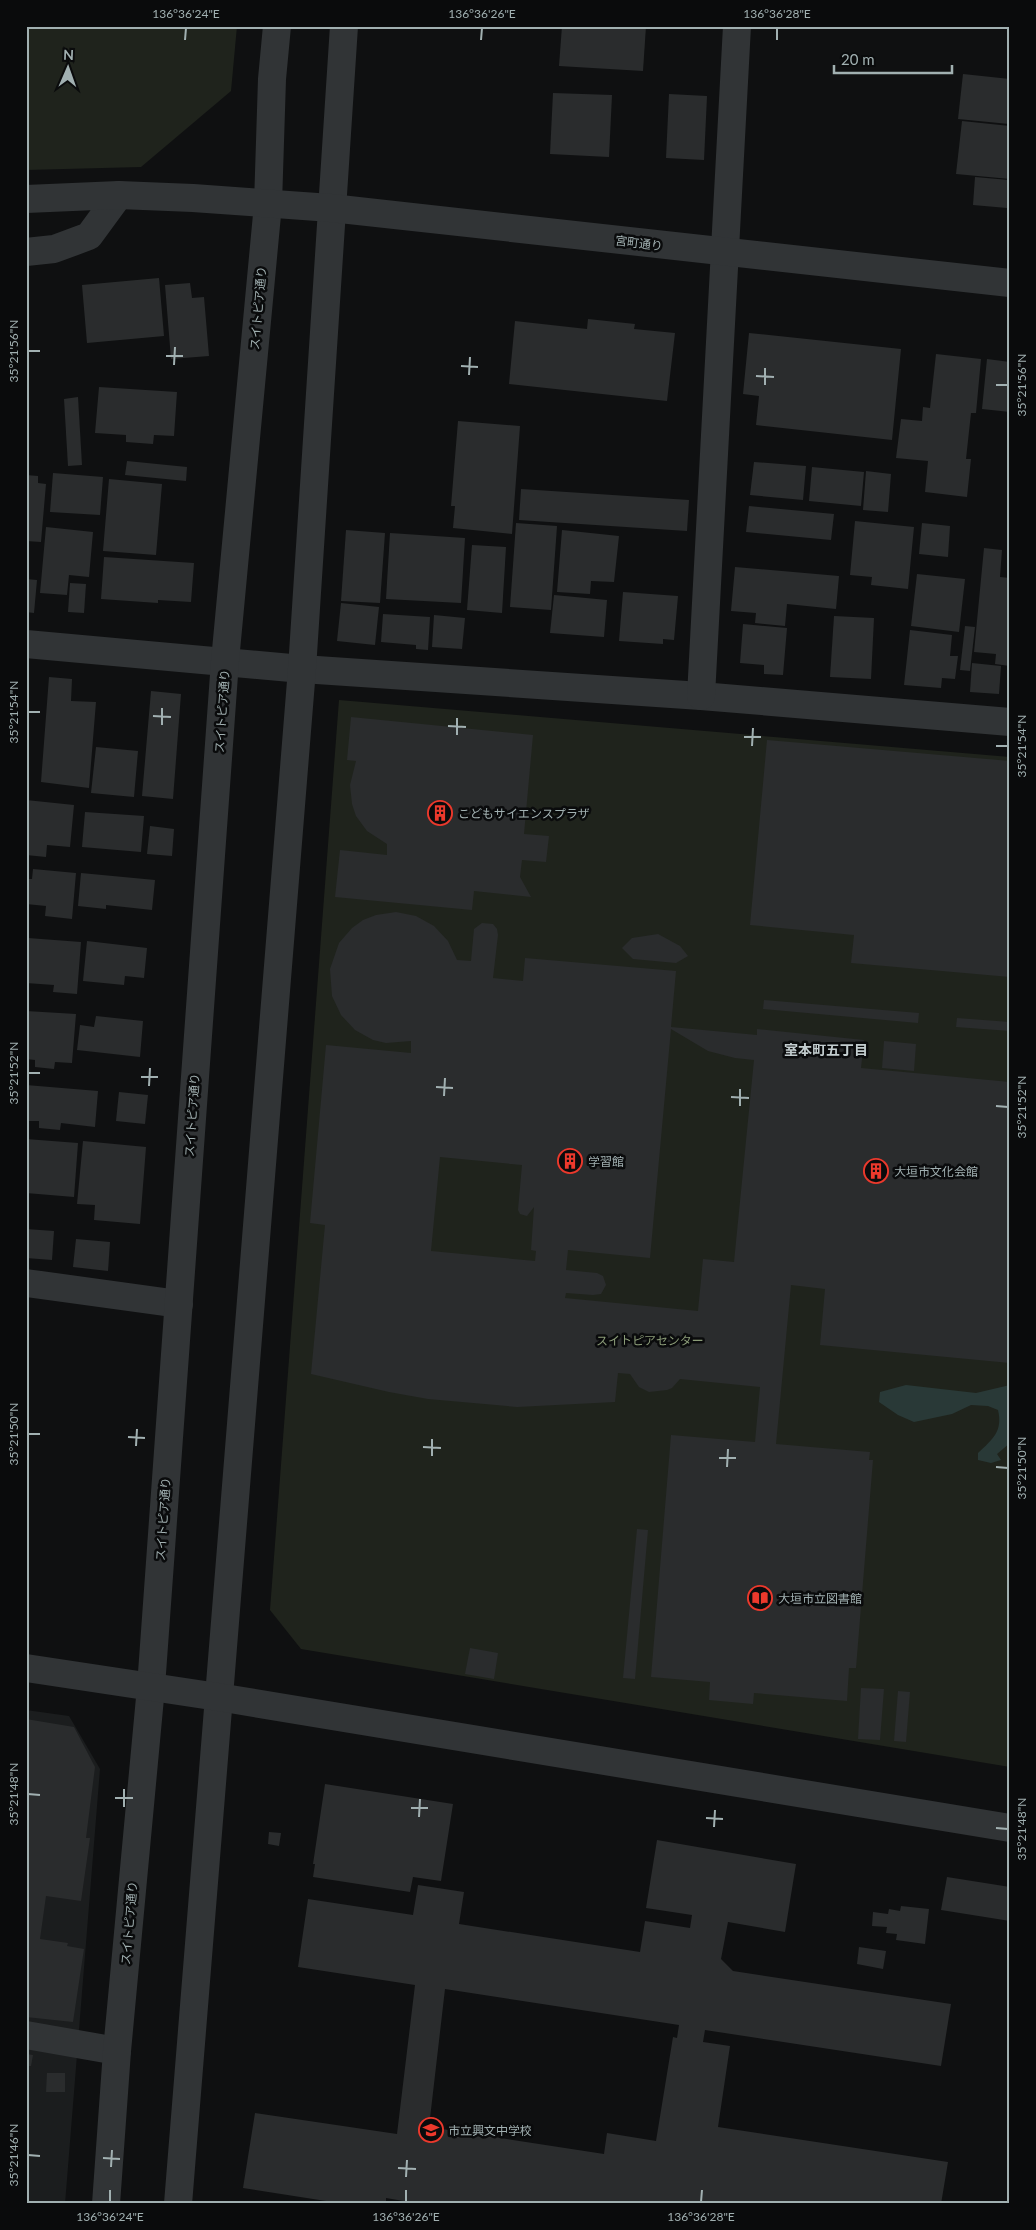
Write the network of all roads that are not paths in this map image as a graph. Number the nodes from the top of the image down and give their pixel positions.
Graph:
1 (277, 26) edge
2 (344, 26) edge
3 (737, 26) edge
4 (118, 195) junction
5 (26, 199) edge
6 (268, 204) junction
7 (331, 208) junction
8 (26, 252) edge
9 (726, 253) junction
10 (1010, 283) edge
11 (26, 644) edge
12 (225, 661) junction
13 (302, 669) junction
14 (701, 696) junction
15 (1010, 722) edge
16 (26, 1283) edge
17 (179, 1304) junction
18 (26, 1668) edge
19 (151, 1687) junction
20 (218, 1697) junction
21 (1010, 1828) edge
22 (26, 2035) edge
23 (117, 2050) junction
24 (106, 2204) edge
25 (178, 2204) edge

1 - 6 street, スイトピア通り
2 - 7 street
3 - 9 street
4 - 5 street, 宮町通り
4 - 6 street, 宮町通り
4 - 8 street
6 - 7 street, 宮町通り
6 - 12 street, スイトピア通り
7 - 9 street, 宮町通り
7 - 13 street
9 - 10 street, 宮町通り
9 - 14 street
11 - 12 street
12 - 13 street
12 - 17 street, スイトピア通り
13 - 14 street
13 - 20 street
14 - 15 street
16 - 17 street
17 - 19 street, スイトピア通り
18 - 19 street
19 - 20 street
19 - 23 street, スイトピア通り
20 - 21 street
20 - 25 street
22 - 23 street
23 - 24 street, スイトピア通り

